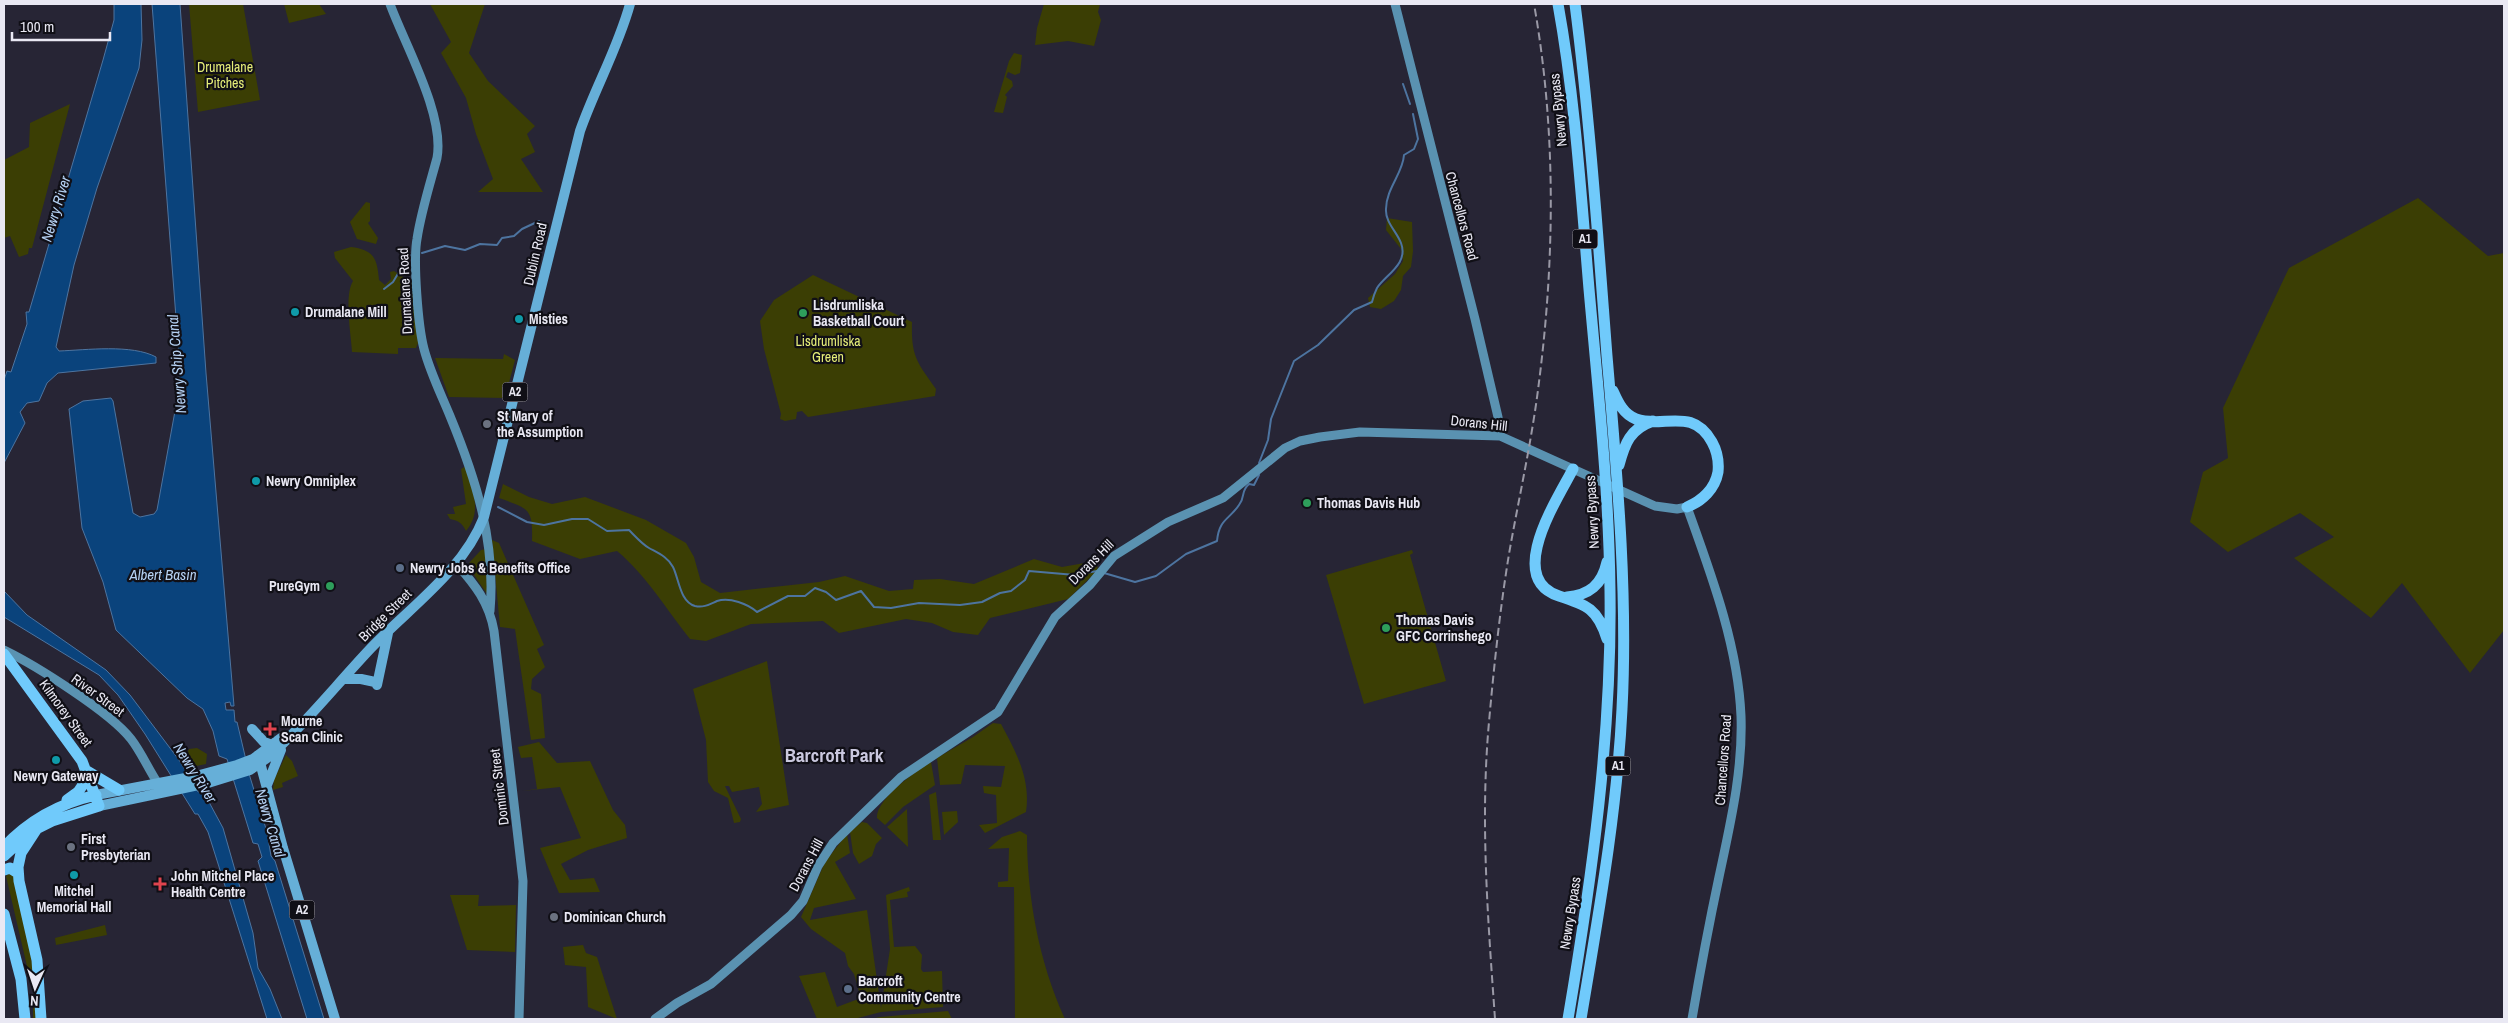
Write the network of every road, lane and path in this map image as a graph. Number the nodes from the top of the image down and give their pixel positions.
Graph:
1 (390, 4) edge
2 (630, 4) edge
3 (1395, 4) edge
4 (1558, 4) edge
5 (1575, 4) edge
6 (1610, 384) junction
7 (1654, 421) junction
8 (1500, 436) junction
9 (1573, 469) junction
10 (1613, 475) junction
11 (1687, 508) junction
12 (484, 516) junction
13 (1609, 548) junction
14 (456, 563) junction
15 (1566, 597) junction
16 (490, 611) junction
17 (388, 632) junction
18 (1610, 648) junction
19 (4, 652) edge
20 (344, 680) junction
21 (252, 729) dead end
22 (276, 746) junction
23 (254, 762) junction
24 (88, 773) junction
25 (157, 782) junction
26 (172, 784) junction
27 (267, 785) junction
28 (119, 790) junction
29 (98, 800) junction
30 (269, 800) junction
31 (58, 808) junction
32 (36, 830) junction
33 (5, 851) edge
34 (4, 870) edge
35 (18, 870) junction
36 (4, 914) edge
37 (25, 1019) edge
38 (41, 1019) edge
39 (335, 1019) edge
40 (519, 1019) edge
41 (655, 1019) edge
42 (1568, 1019) edge
43 (1581, 1019) edge
44 (1692, 1019) edge

1 - 12 street, Drumalane Road
2 - 12 main road, Dublin Road / A2
3 - 8 street, Chancellors Road
4 - 10 highway, Newry Bypass / A1
5 - 6 highway, Newry Bypass / A1
6 - 7 highway
6 - 10 highway, Newry Bypass / A1
7 - 10 highway
7 - 11 highway
8 - 9 street, Dorans Hill
8 - 41 street, Dorans Hill
9 - 11 street, Dorans Hill
9 - 15 highway
10 - 13 highway, Newry Bypass / A1
10 - 43 highway, Newry Bypass / A1
11 - 44 street, Chancellors Road
12 - 14 main road, Bridge Street / A2
12 - 16 street, Drumalane Road
13 - 15 highway
13 - 18 highway, Newry Bypass / A1
14 - 16 street, Dominic Street
14 - 17 main road, Bridge Street / A2
15 - 18 highway
16 - 40 street, Dominic Street
17 - 20 main road, Bridge Street / A2
17 - 20 main road
18 - 42 highway, Newry Bypass / A1
19 - 24 highway, Kilmorey Street
19 - 25 street, River Street
20 - 22 main road, Bridge Street / A2
21 - 22 main road
22 - 23 main road, Bridge Street / A2
22 - 27 main road
23 - 26 main road, A2
23 - 27 main road, A2
23 - 30 main road, A2
24 - 28 highway
24 - 29 highway, Kilmorey Street
24 - 31 highway
25 - 26 main road, A2
25 - 28 main road, A2
26 - 29 main road, A2
27 - 30 main road, A2
28 - 29 main road, A2
29 - 31 highway
29 - 32 highway
30 - 39 main road, A2
31 - 33 highway
32 - 33 highway
32 - 35 highway
33 - 35 street
34 - 35 highway
35 - 38 highway
36 - 37 highway

